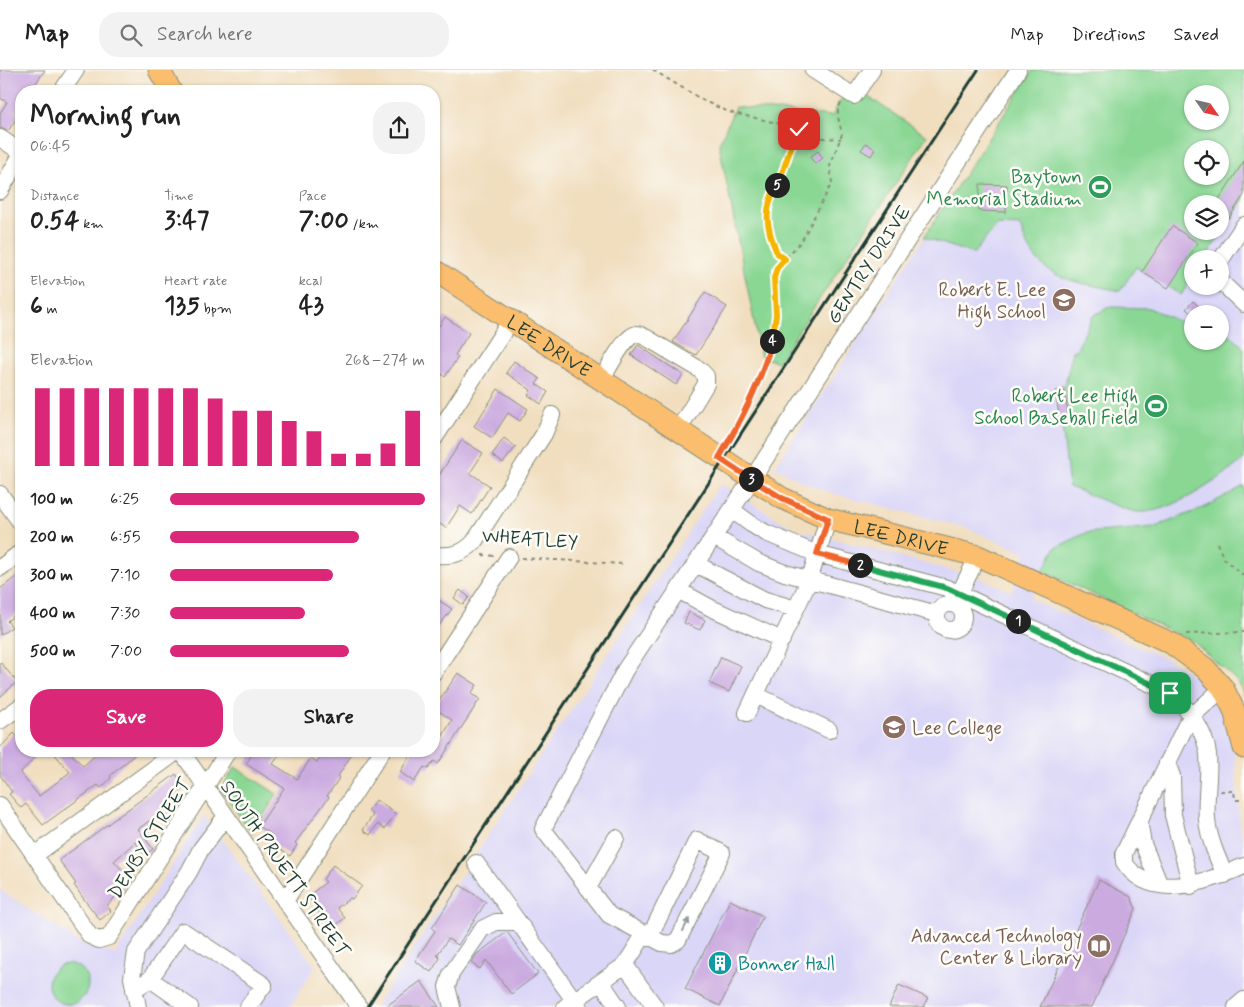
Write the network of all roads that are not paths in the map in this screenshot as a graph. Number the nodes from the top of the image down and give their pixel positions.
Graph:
1 (76, 70) edge
2 (813, 70) edge
3 (872, 70) edge
4 (1018, 70) edge
5 (66, 85) edge
6 (0, 138) edge
7 (15, 149) edge
8 (15, 165) edge
9 (0, 191) edge
10 (1244, 224) edge
11 (1227, 250) edge
12 (440, 274) edge
13 (1229, 288) edge
14 (1242, 298) edge
15 (511, 320) junction
16 (602, 380) junction
17 (552, 415) dead end
18 (440, 430) edge
19 (678, 430) junction
20 (752, 480) junction
21 (0, 494) edge
22 (732, 510) junction
23 (15, 515) edge
24 (828, 519) junction
25 (714, 537) junction
26 (817, 554) junction
27 (440, 555) edge
28 (978, 556) junction
29 (15, 557) edge
30 (508, 557) road end
31 (696, 564) junction
32 (0, 568) edge
33 (809, 581) junction
34 (678, 590) junction
35 (957, 599) junction
36 (796, 609) junction
37 (938, 614) junction
38 (782, 640) junction
39 (440, 663) edge
40 (1223, 688) junction
41 (756, 695) junction
42 (15, 710) edge
43 (747, 713) dead end
44 (1192, 716) junction
45 (0, 720) edge
46 (829, 730) dead end
47 (1244, 748) edge
48 (172, 757) edge
49 (184, 757) edge
50 (224, 757) edge
51 (376, 757) edge
52 (1168, 763) junction
53 (205, 786) junction
54 (0, 805) edge
55 (226, 816) junction
56 (1139, 821) junction
57 (616, 838) dead end
58 (35, 855) junction
59 (476, 863) dead end
60 (1244, 866) edge
61 (1224, 875) junction
62 (1159, 883) junction
63 (1191, 886) junction
64 (588, 888) junction
65 (285, 901) junction
66 (518, 922) junction
67 (647, 936) junction
68 (625, 965) junction
69 (150, 980) junction
70 (601, 982) junction
71 (134, 990) junction
72 (1244, 1000) edge
73 (573, 1005) edge
74 (138, 1007) edge
75 (190, 1007) edge
76 (248, 1007) edge
77 (359, 1007) edge
78 (452, 1007) edge
79 (618, 1007) edge
80 (654, 1007) edge
81 (1236, 1007) edge

1 - 5 street
2 - 3 street
4 - 20 street, GENTRY DRIVE
6 - 7 street
8 - 9 street
10 - 11 street
12 - 15 main road, LEE DRIVE
13 - 14 street
15 - 16 main road, LEE DRIVE
15 - 18 street
16 - 19 main road, LEE DRIVE
16 - 19 street
17 - 27 street, WHEATLEY
19 - 20 main road, LEE DRIVE
20 - 22 street, GENTRY DRIVE
20 - 24 main road, LEE DRIVE
21 - 23 street
22 - 25 street, GENTRY DRIVE
22 - 26 street
24 - 26 street
24 - 28 main road, LEE DRIVE
25 - 31 street, GENTRY DRIVE
25 - 33 street
26 - 33 street
26 - 35 street
28 - 35 street
28 - 40 main road, LEE DRIVE
29 - 32 street
30 - 39 street
31 - 34 street, GENTRY DRIVE
31 - 36 street
33 - 36 street
33 - 37 street
34 - 38 street
34 - 64 street, GENTRY DRIVE
35 - 37 street
35 - 37 street
35 - 44 street
36 - 38 street
38 - 41 street
40 - 44 street
40 - 47 main road, LEE DRIVE
41 - 43 street
41 - 46 street
42 - 45 street
44 - 52 street
44 - 61 street
48 - 58 street
49 - 53 street, SOUTH PRUETT STREET
50 - 53 street, DENBY STREET
51 - 65 street
52 - 56 street
52 - 63 street
53 - 55 street, SOUTH PRUETT STREET
53 - 58 street, DENBY STREET
54 - 58 street
55 - 65 street, SOUTH PRUETT STREET
55 - 71 street
56 - 62 street
56 - 62 street
57 - 64 street
59 - 66 street
60 - 61 street
61 - 63 street
62 - 63 street
64 - 67 street
65 - 77 street, SOUTH PRUETT STREET
66 - 73 street
66 - 78 street
67 -> 67 street
67 - 68 street
68 - 70 street
68 - 80 street
69 - 71 street
69 - 75 street
69 - 76 street
70 - 73 street
70 - 79 street
71 - 74 street
72 - 81 street

